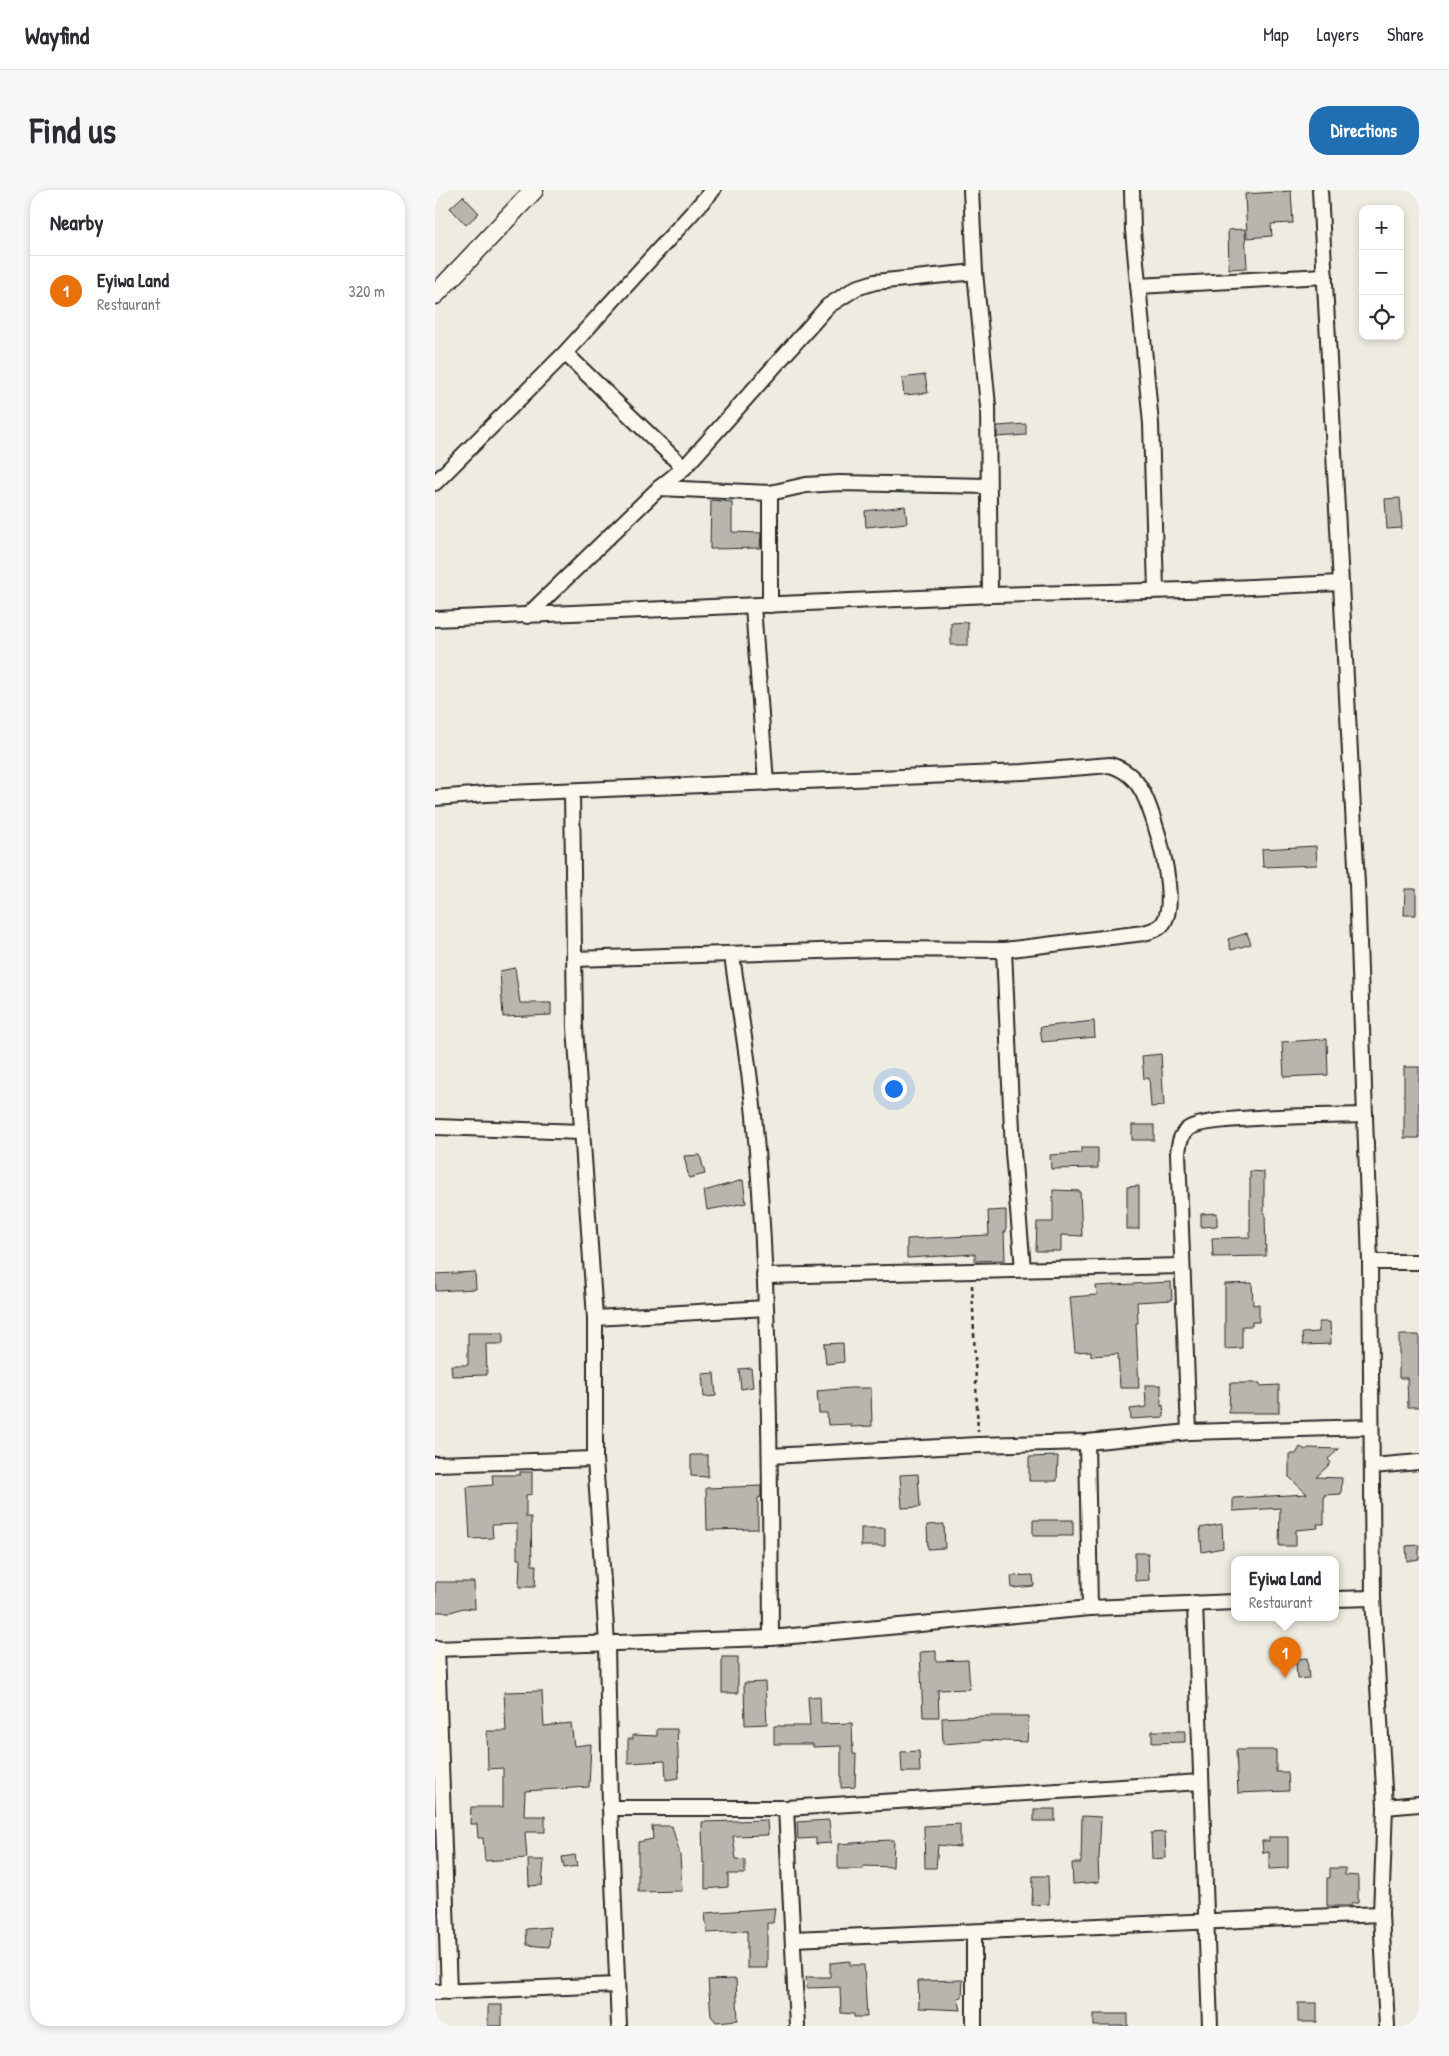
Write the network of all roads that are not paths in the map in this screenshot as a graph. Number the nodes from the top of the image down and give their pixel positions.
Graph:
1 (534, 190) edge
2 (713, 190) edge
3 (971, 190) edge
4 (1132, 190) edge
5 (1320, 190) edge
6 (975, 272) junction
7 (1325, 276) junction
8 (1138, 286) junction
9 (435, 295) edge
10 (565, 353) junction
11 (684, 468) junction
12 (435, 484) edge
13 (988, 486) junction
14 (659, 488) junction
15 (770, 493) junction
16 (1340, 583) junction
17 (1156, 590) junction
18 (990, 595) junction
19 (770, 605) junction
20 (753, 606) junction
21 (527, 616) junction
22 (435, 619) edge
23 (766, 783) junction
24 (572, 791) junction
25 (435, 798) edge
26 (1004, 950) junction
27 (732, 955) junction
28 (575, 959) junction
29 (1365, 1115) junction
30 (435, 1127) edge
31 (582, 1132) junction
32 (1370, 1262) junction
33 (1419, 1262) edge
34 (1182, 1266) junction
35 (1023, 1270) junction
36 (765, 1276) junction
37 (766, 1308) junction
38 (595, 1318) junction
39 (1371, 1428) junction
40 (1189, 1432) junction
41 (1087, 1442) junction
42 (770, 1456) junction
43 (595, 1459) junction
44 (1419, 1462) edge
45 (435, 1464) edge
46 (1371, 1466) junction
47 (1373, 1598) junction
48 (1339, 1599) edge
49 (1231, 1602) edge
50 (1195, 1603) junction
51 (1090, 1608) junction
52 (771, 1638) junction
53 (607, 1644) junction
54 (436, 1648) edge
55 (1201, 1782) junction
56 (1419, 1804) edge
57 (1385, 1807) junction
58 (610, 1808) junction
59 (786, 1808) junction
60 (439, 1821) edge
61 (1381, 1914) junction
62 (1207, 1921) junction
63 (974, 1932) junction
64 (793, 1939) junction
65 (617, 1984) junction
66 (442, 1992) edge
67 (619, 2026) edge
68 (797, 2026) edge
69 (974, 2026) edge
70 (1211, 2026) edge
71 (1387, 2026) edge

1 - 9 street
2 - 10 street
3 - 6 street
4 - 8 street
5 - 7 street
6 - 11 street
6 - 13 street
7 - 8 street
7 - 16 street
8 - 17 street
10 - 11 street
10 - 12 street
11 - 14 street
13 - 15 street
13 - 18 street
14 - 15 street
14 - 21 street
15 - 19 street
16 - 17 street
16 - 29 street
17 - 18 street
18 - 19 street
19 - 20 street
20 - 21 street
20 - 23 street
21 - 22 street
23 - 24 street
23 - 26 street
24 - 25 street
24 - 28 street
26 - 27 street
26 - 35 street
27 - 28 street
27 - 36 street
28 - 31 street
29 - 32 street
29 - 34 street
30 - 31 street
31 - 38 street
32 - 33 street
32 - 39 street
34 - 35 street
34 - 40 street
35 - 36 street
36 - 37 street
37 - 38 street
37 - 42 street
38 - 43 street
39 - 40 street
39 - 46 street
40 - 41 street
41 - 42 street
41 - 51 street
42 - 52 street
43 - 45 street
43 - 53 street
44 - 46 street
46 - 47 street
47 - 48 street
47 - 57 street
49 - 50 street
50 - 51 street
50 - 55 street
51 - 52 street
52 - 53 street
53 - 54 street
53 - 58 street
54 - 60 street
55 - 59 street
55 - 62 street
56 - 57 street
57 - 61 street
58 - 59 street
58 - 65 street
59 - 64 street
60 - 66 street
61 - 62 street
61 - 71 street
62 - 63 street
62 - 70 street
63 - 64 street
63 - 69 street
64 - 68 street
65 - 66 street
65 - 67 street

